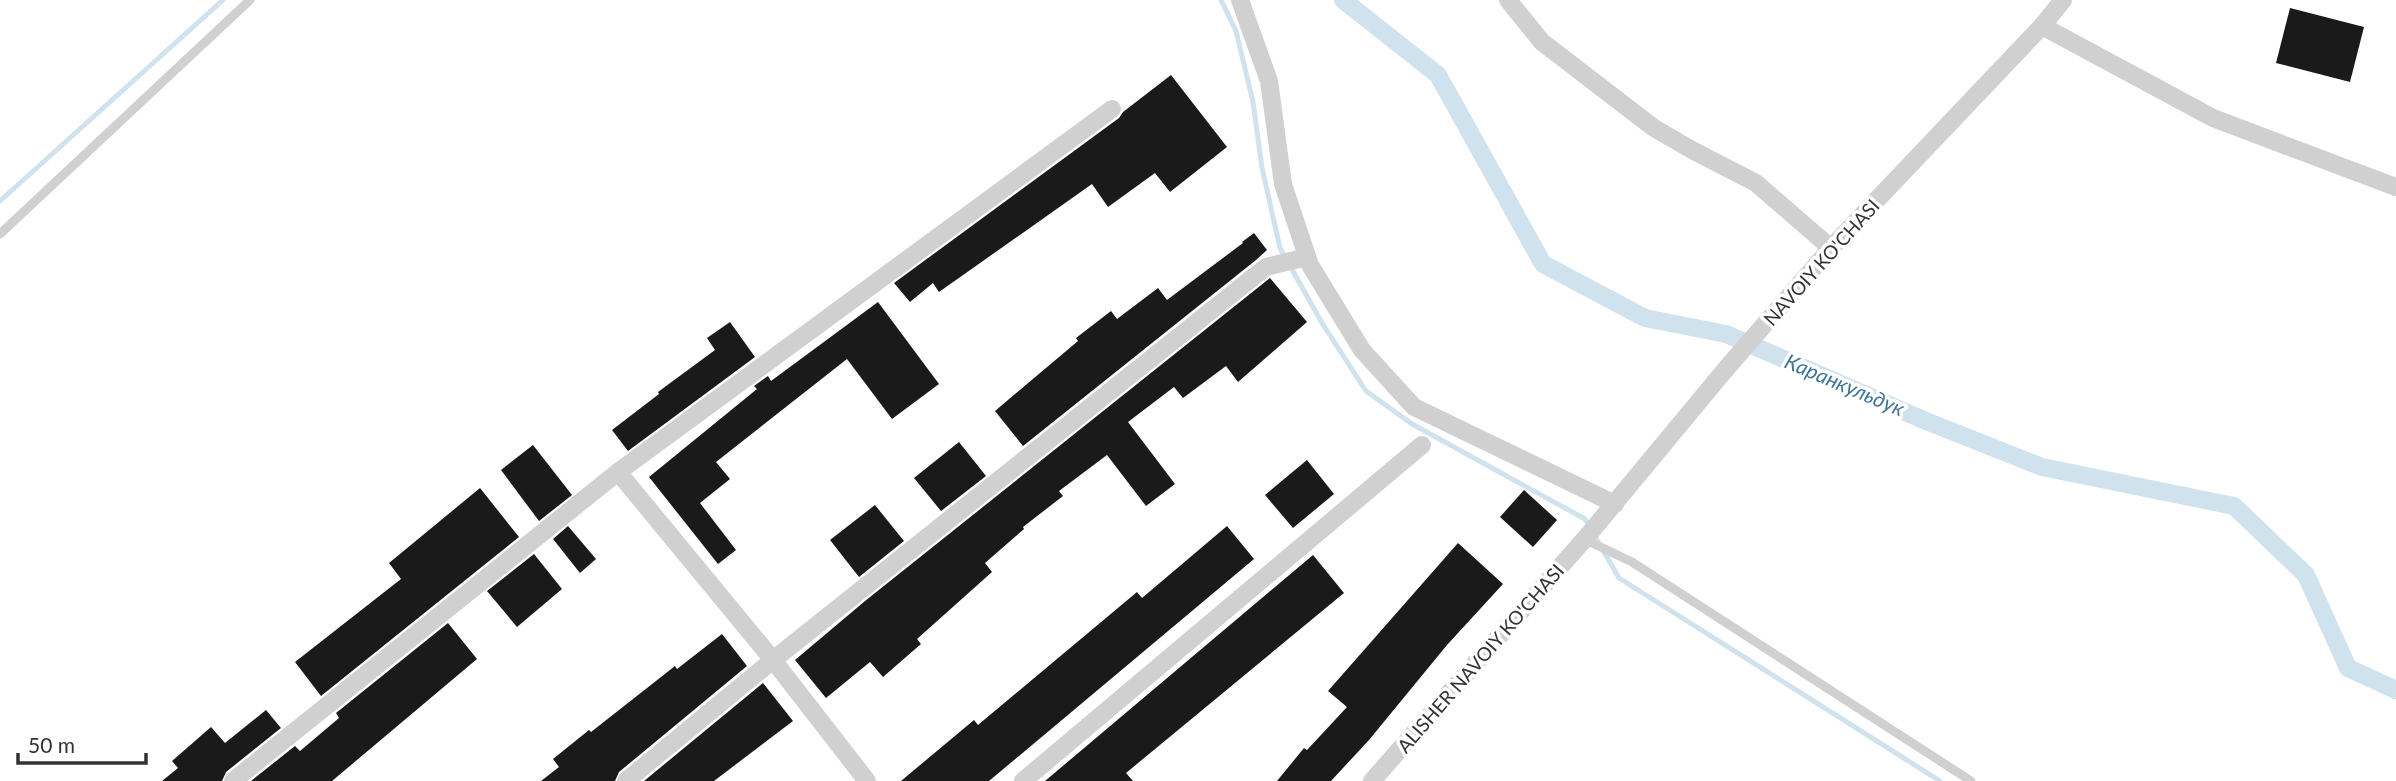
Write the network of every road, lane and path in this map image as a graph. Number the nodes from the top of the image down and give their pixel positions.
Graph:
1 (250, 0) edge
2 (1240, 0) edge
3 (1508, 0) edge
4 (2063, 0) edge
5 (2042, 26) junction
6 (1112, 108) dead end
7 (2396, 187) edge
8 (0, 234) edge
9 (1831, 248) junction
10 (1307, 257) junction
11 (1422, 445) dead end
12 (618, 472) junction
13 (1615, 504) junction
14 (1587, 537) junction
15 (773, 660) junction
16 (233, 781) edge
17 (626, 781) edge
18 (867, 781) edge
19 (1023, 781) edge
20 (1372, 781) edge
21 (1971, 781) edge

1 - 8 lane
2 - 10 street
3 - 9 street
4 - 5 street, NAVOIY KO'CHASI
5 - 7 street
5 - 9 street, NAVOIY KO'CHASI
6 - 12 street
9 - 13 street, NAVOIY KO'CHASI
10 - 13 street
10 - 15 street
11 - 19 street
12 - 15 street
12 - 16 street
13 - 14 street, NAVOIY KO'CHASI
14 - 20 street, ALISHER NAVOIY KO'CHASI
14 - 21 lane
15 - 17 street
15 - 18 street

